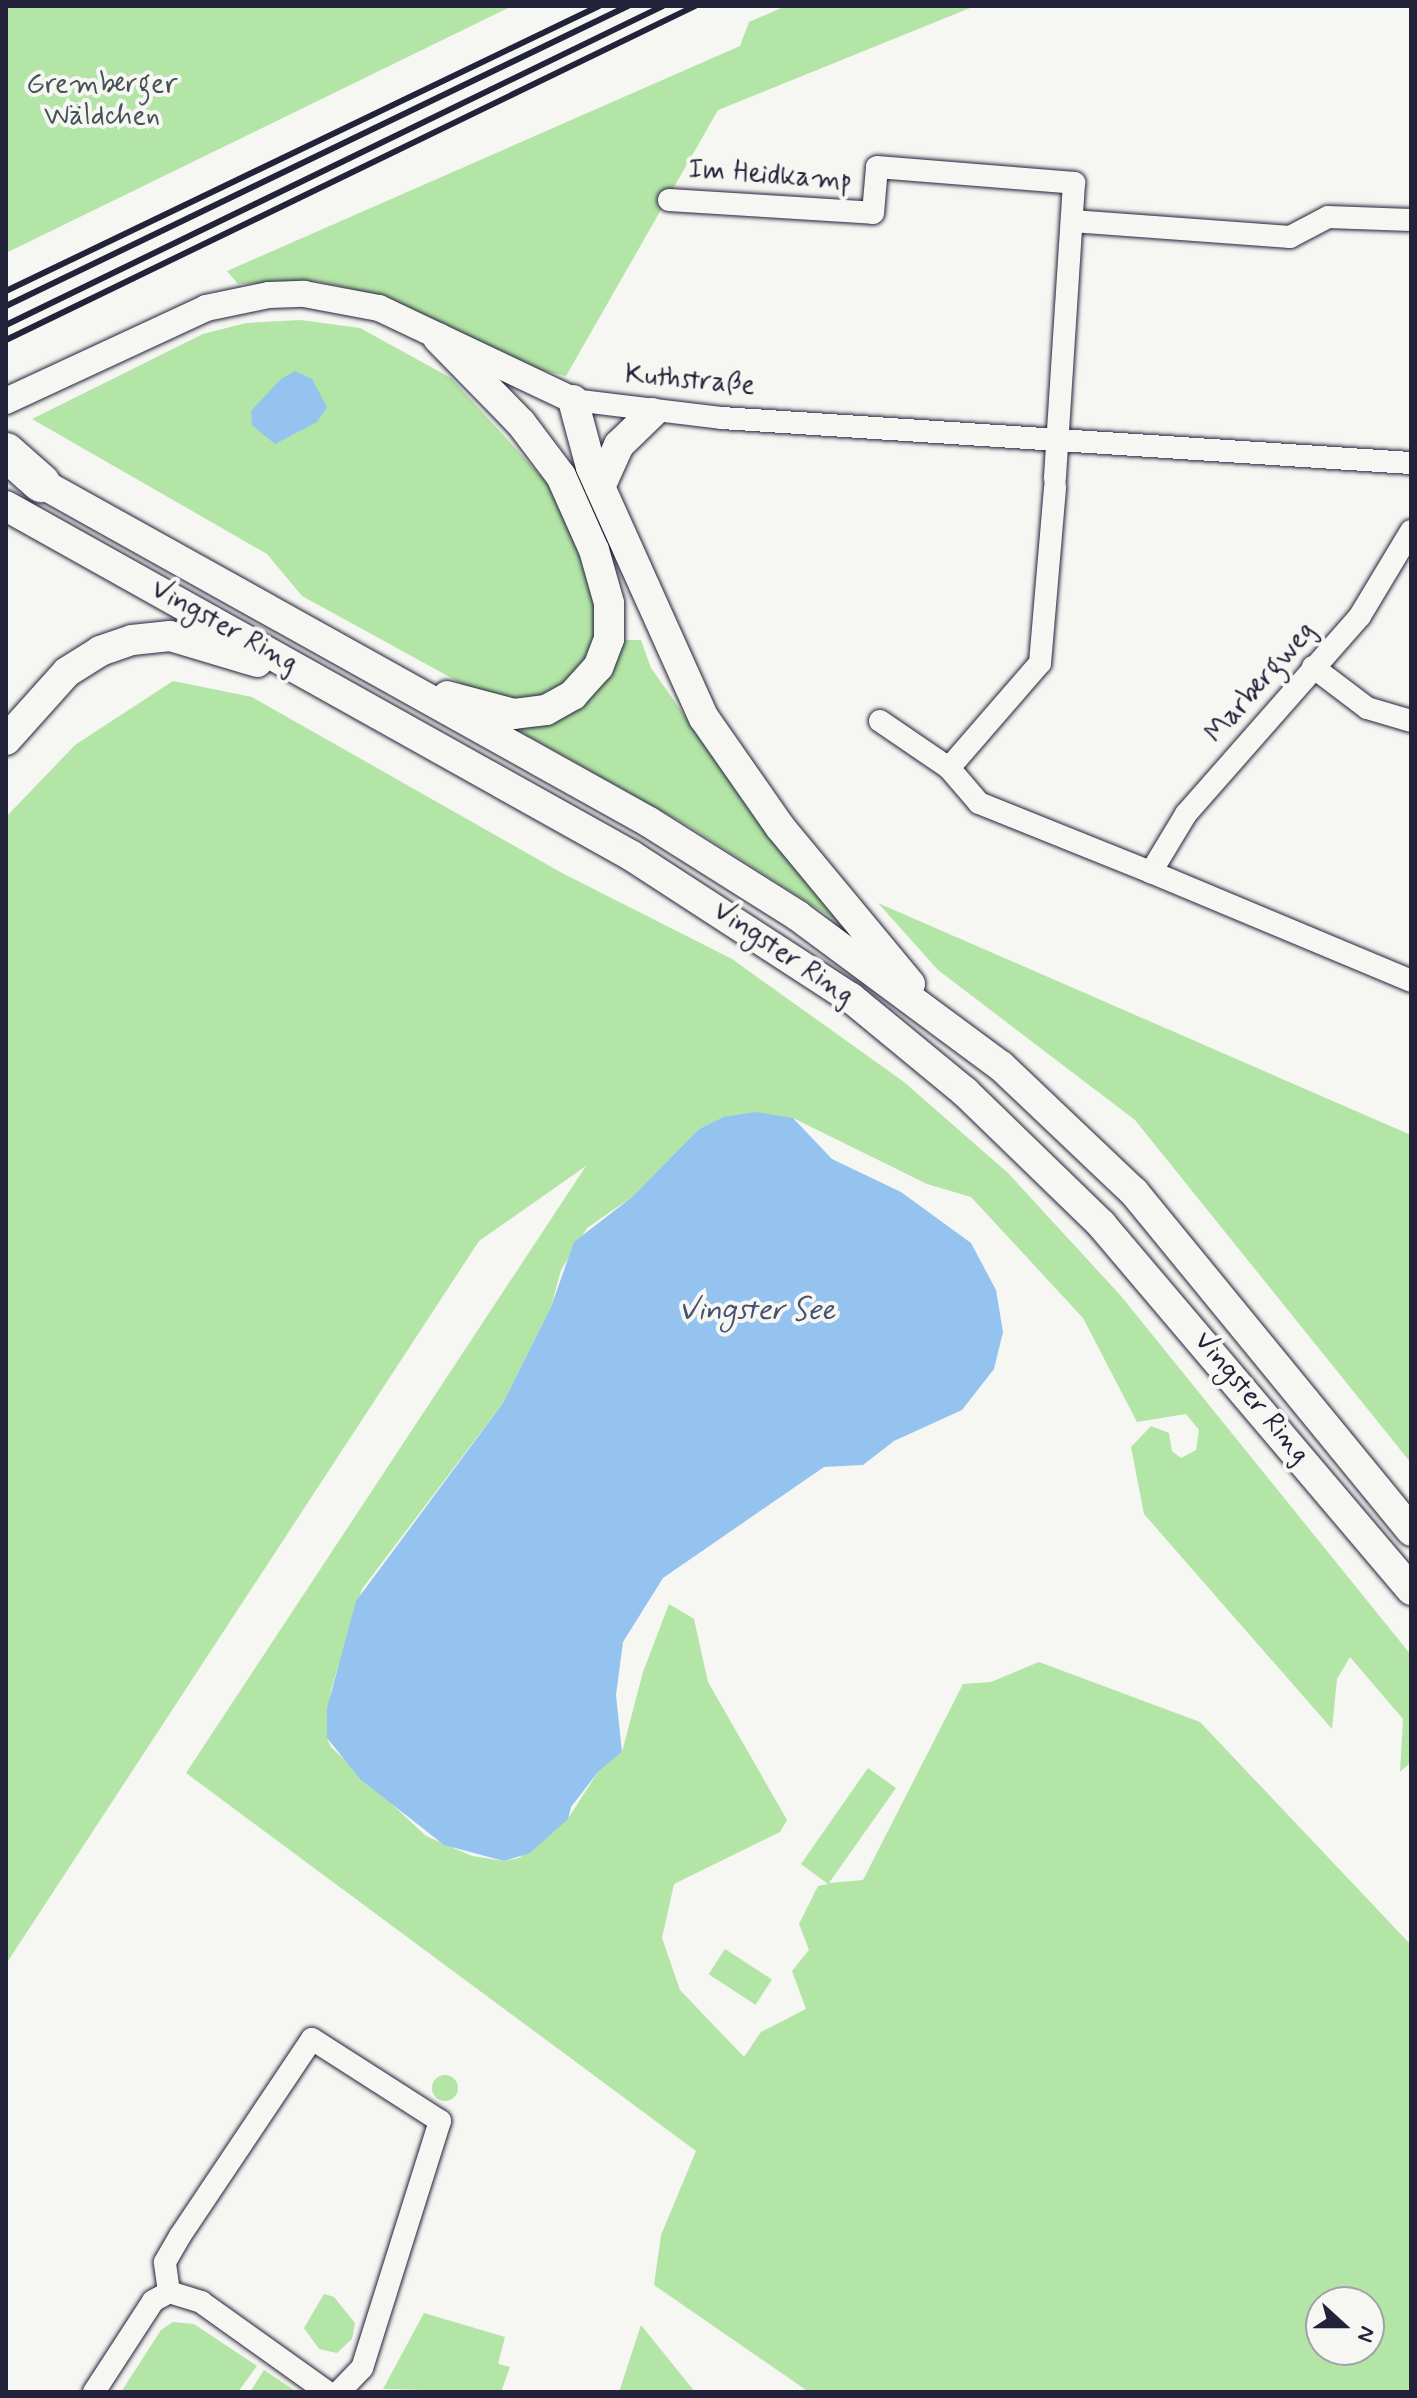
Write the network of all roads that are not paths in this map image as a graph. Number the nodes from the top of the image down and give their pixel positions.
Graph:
1 (669, 200) dead end
2 (1411, 220) edge
3 (1072, 221) junction
4 (438, 338) junction
5 (573, 400) junction
6 (6, 401) edge
7 (652, 413) junction
8 (1059, 440) junction
9 (6, 452) edge
10 (1411, 463) edge
11 (6, 465) edge
12 (561, 476) junction
13 (41, 483) junction
14 (600, 487) junction
15 (6, 506) edge
16 (1411, 531) edge
17 (1313, 667) junction
18 (403, 684) junction
19 (345, 694) junction
20 (880, 721) dead end
21 (1411, 721) edge
22 (6, 740) edge
23 (949, 768) junction
24 (1151, 872) junction
25 (1411, 981) edge
26 (946, 1027) junction
27 (1411, 1531) edge
28 (1411, 1590) edge
29 (169, 2292) junction
30 (94, 2392) edge
31 (327, 2392) edge
32 (339, 2392) edge

1 - 3 street, Im Heidkamp
2 - 3 street
3 - 8 street, Im Heidkamp
4 - 5 street, Kuthstraße
4 - 6 street, Kuthstraße
4 - 12 main road
5 - 7 street, Kuthstraße
5 - 12 main road
5 - 14 main road
7 - 8 street, Kuthstraße
7 - 14 main road
8 - 10 street, Kuthstraße
8 - 23 street, Im Heidkamp
9 - 13 highway
11 - 13 street, Vingster Ring
12 - 18 main road
13 - 18 main road, Vingster Ring
14 - 26 main road
15 - 19 main road, Vingster Ring
16 - 17 street, Marbergweg
17 - 21 street
17 - 24 street, Marbergweg
18 - 26 main road, Vingster Ring
19 - 22 main road
19 - 28 main road, Vingster Ring
20 - 23 street
23 - 24 street
24 - 25 street
26 - 27 main road, Vingster Ring
29 - 30 street
29 - 31 street
29 - 32 street

